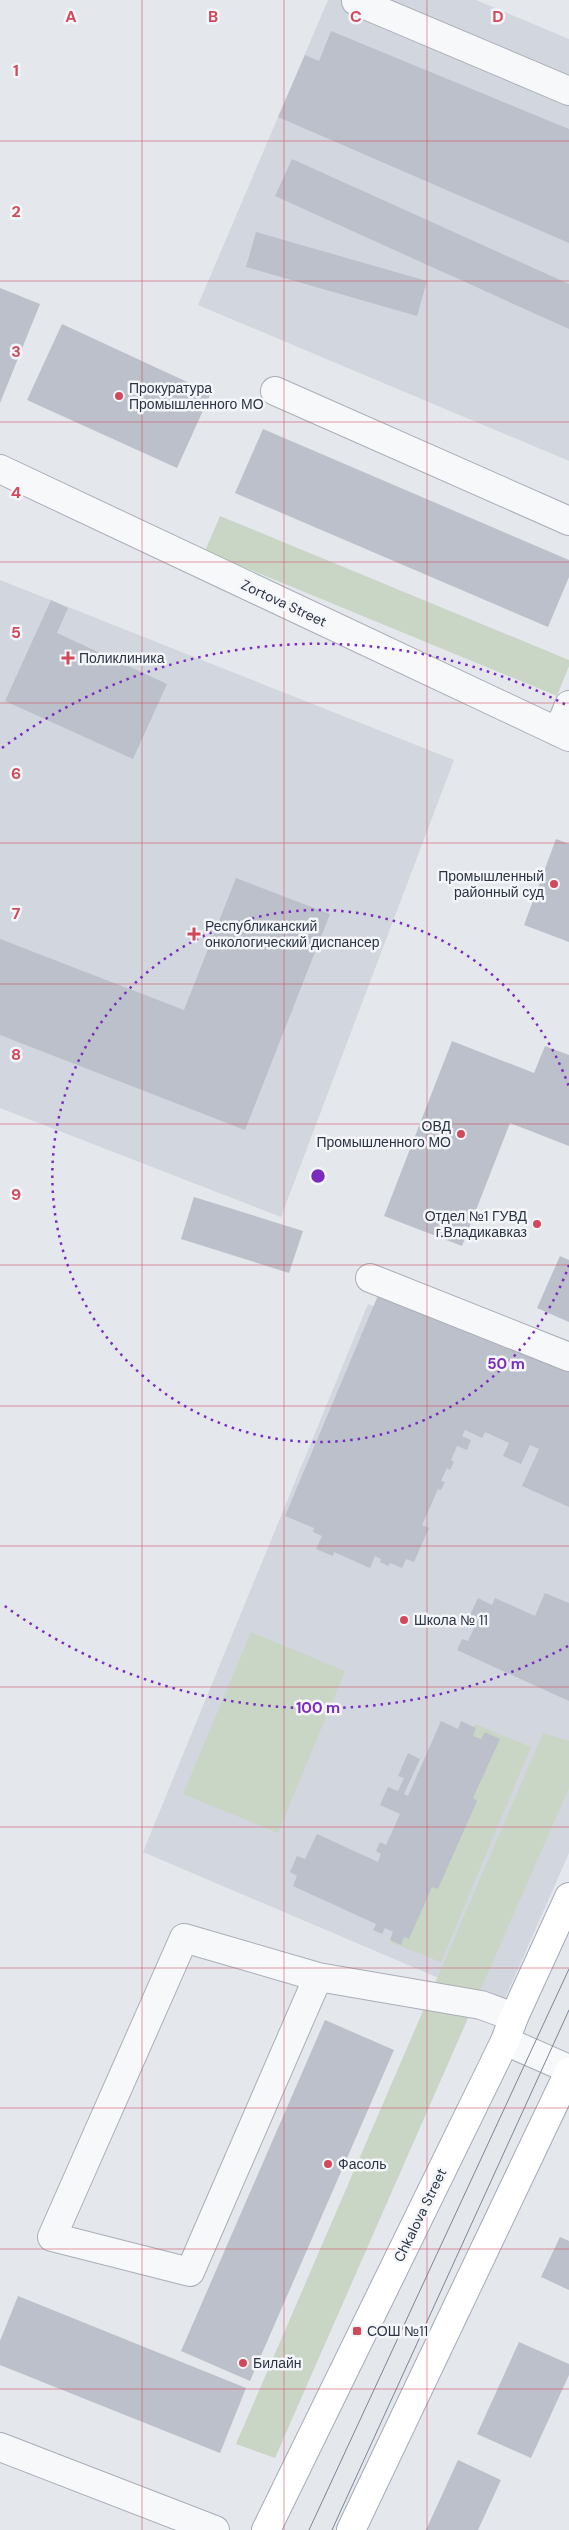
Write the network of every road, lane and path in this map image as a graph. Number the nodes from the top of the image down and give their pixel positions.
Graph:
1 (356, 1) edge
2 (569, 91) edge
3 (275, 391) dead end
4 (0, 469) edge
5 (569, 521) edge
6 (569, 705) edge
7 (563, 734) edge
8 (370, 1278) dead end
9 (569, 1357) edge
10 (569, 1897) edge
11 (318, 1977) junction
12 (510, 2029) junction
13 (569, 2070) edge
14 (0, 2447) edge
15 (215, 2530) edge
16 (266, 2530) edge
17 (351, 2530) edge

1 - 2 street
3 - 5 street
4 - 7 street, Zortova Street
6 - 7 street
8 - 9 street
10 - 12 main road, Chkalova Street
11 - 11 street
11 - 12 street
12 - 13 street
12 - 16 main road, Chkalova Street
13 - 17 main road
14 - 15 street

